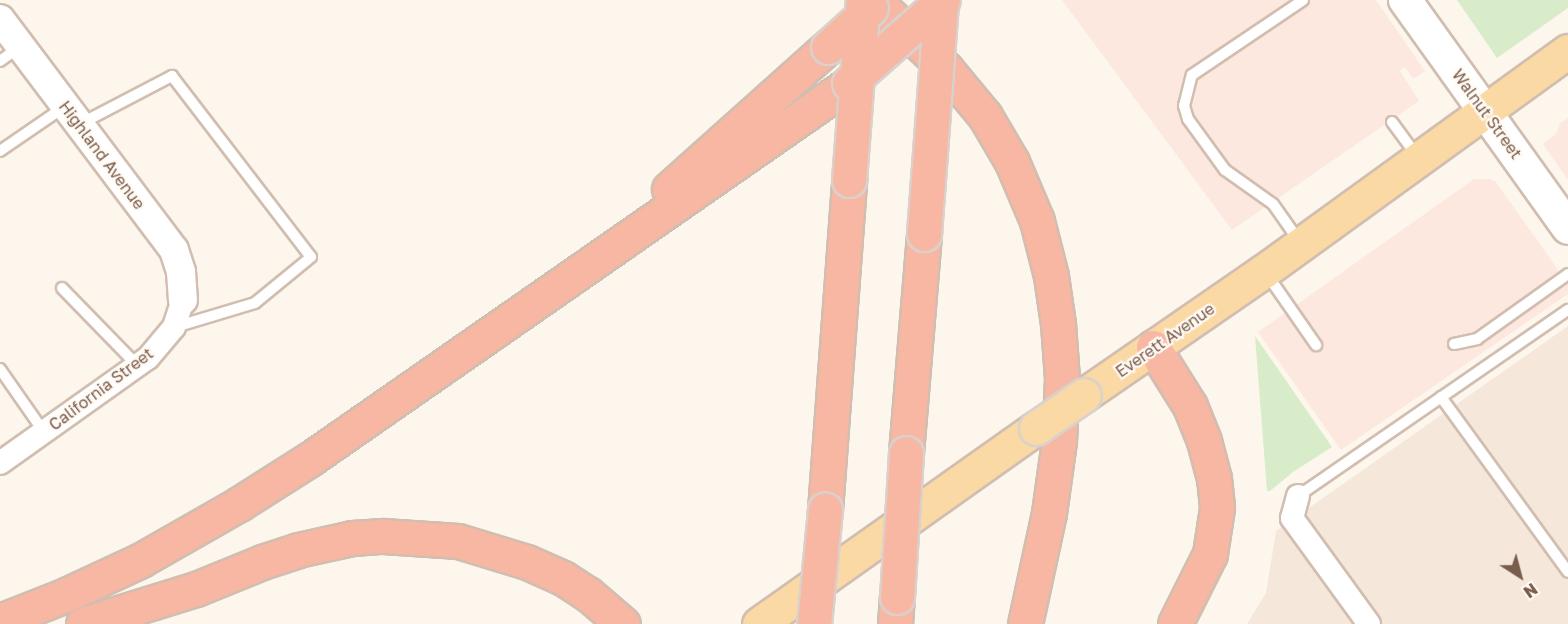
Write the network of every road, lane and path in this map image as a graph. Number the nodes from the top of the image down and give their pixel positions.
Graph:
1 (864, 0) edge
2 (874, 0) edge
3 (879, 0) edge
4 (942, 0) edge
5 (1303, 0) edge
6 (1405, 0) edge
7 (0, 19) edge
8 (1568, 51) edge
9 (9, 54) edge
10 (1485, 112) junction
11 (71, 116) junction
12 (1392, 122) dead end
13 (0, 151) edge
14 (1419, 159) junction
15 (1568, 228) edge
16 (1301, 244) junction
17 (1264, 271) junction
18 (1568, 274) edge
19 (565, 282) junction
20 (62, 288) dead end
21 (183, 300) joint
22 (1568, 310) edge
23 (174, 327) junction
24 (1454, 344) dead end
25 (1316, 345) dead end
26 (1153, 347) junction
27 (137, 365) junction
28 (0, 369) edge
29 (1441, 397) junction
30 (44, 432) junction
31 (0, 463) edge
32 (1299, 496) joint
33 (1568, 572) edge
34 (896, 610) edge
35 (616, 617) edge
36 (0, 621) edge
37 (83, 624) edge
38 (759, 624) edge
39 (814, 624) edge
40 (1025, 624) edge
41 (1175, 624) edge
42 (1369, 624) edge

1 - 39 highway, bridge
2 - 40 highway
3 - 19 highway, bridge
4 - 19 highway, bridge
4 - 34 highway, bridge
5 - 16 lane
6 - 10 main road, Walnut Street
7 - 9 street, Highland Avenue
8 - 10 main road, Everett Avenue
9 - 11 street, Highland Avenue
10 - 14 main road, Everett Avenue
10 - 15 main road, Walnut Street
11 - 13 lane
11 - 21 street, Highland Avenue
11 - 23 lane
12 - 14 lane
14 - 16 main road, Everett Avenue
16 - 17 main road, Everett Avenue
17 - 25 lane
17 - 26 main road, Everett Avenue
18 - 24 lane
19 - 36 highway
20 - 27 lane
21 - 23 street, California Street
22 - 29 lane
23 - 27 street, California Street
26 - 38 main road, Everett Avenue, bridge
26 - 41 highway
27 - 30 street, California Street
28 - 30 lane
29 - 32 lane
29 - 33 lane
30 - 31 street, California Street
32 - 42 street
35 - 37 highway

